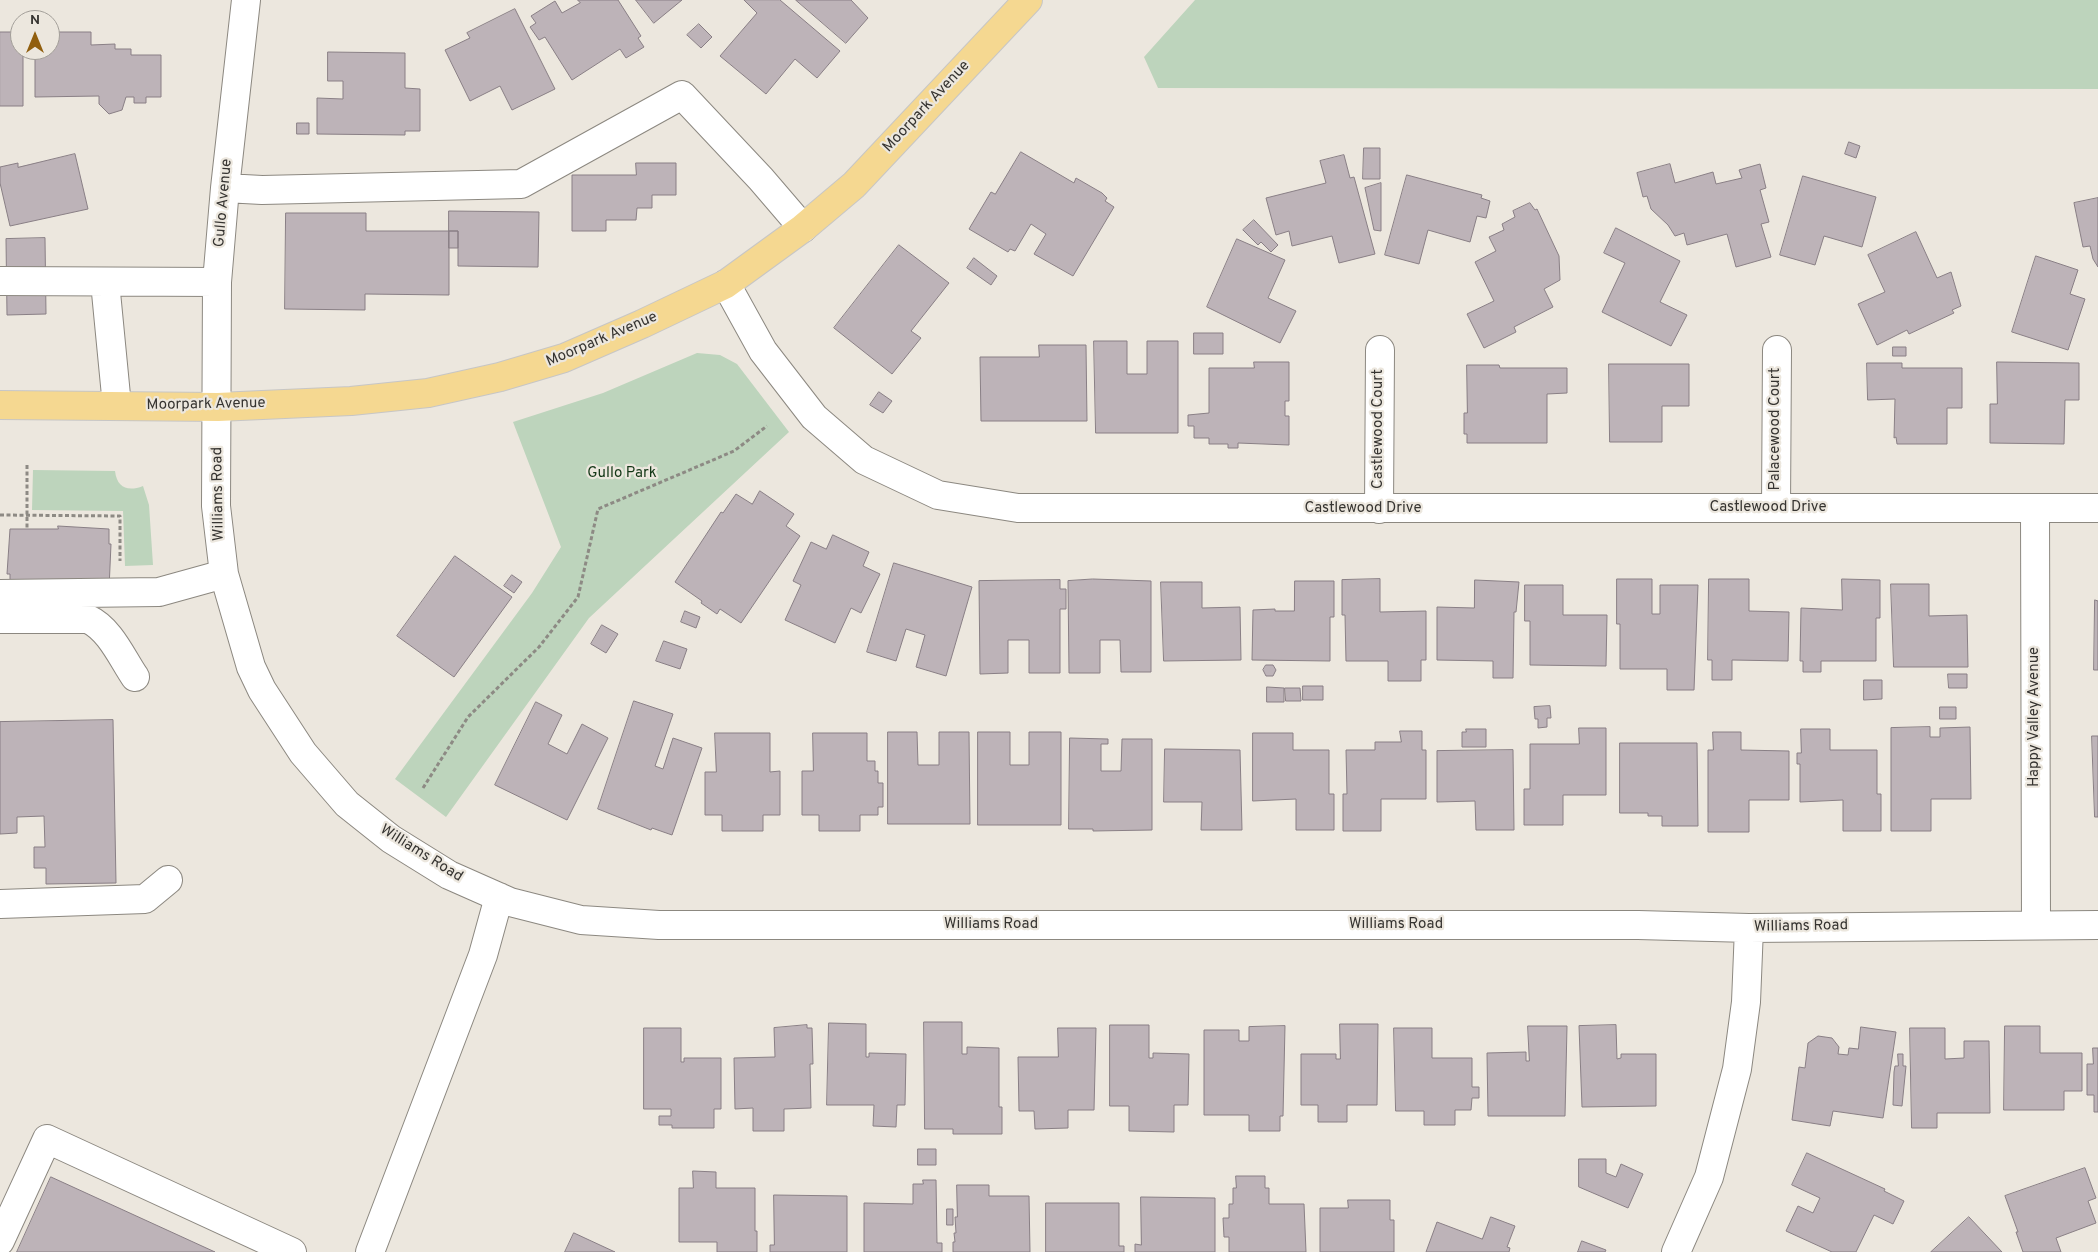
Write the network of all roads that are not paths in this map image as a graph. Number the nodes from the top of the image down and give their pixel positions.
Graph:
1 (246, 0) edge
2 (1028, 0) edge
3 (225, 188) junction
4 (803, 228) junction
5 (0, 281) edge
6 (105, 282) junction
7 (217, 282) junction
8 (726, 284) junction
9 (1380, 350) dead end
10 (1777, 350) dead end
11 (0, 405) edge
12 (117, 406) junction
13 (218, 407) junction
14 (1776, 508) junction
15 (2098, 508) edge
16 (1379, 509) junction
17 (2035, 509) junction
18 (224, 574) junction
19 (0, 594) edge
20 (0, 618) edge
21 (135, 677) dead end
22 (168, 880) dead end
23 (499, 896) junction
24 (0, 904) edge
25 (2036, 925) junction
26 (2098, 925) edge
27 (1749, 928) junction
28 (0, 1241) edge
29 (292, 1252) edge
30 (370, 1252) edge
31 (1676, 1252) edge

1 - 3 street, Gullo Avenue
2 - 4 main road, Moorpark Avenue
3 - 4 street
3 - 7 street, Gullo Avenue
4 - 8 main road, Moorpark Avenue
5 - 6 street
6 - 7 street
6 - 12 street
7 - 13 street, Gullo Avenue
8 - 13 main road, Moorpark Avenue
8 - 16 street, Castlewood Drive
9 - 16 street, Castlewood Court
10 - 14 street, Palacewood Court
11 - 12 main road, Moorpark Avenue
12 - 13 main road, Moorpark Avenue
13 - 18 street, Williams Road
14 - 16 street, Castlewood Drive
14 - 17 street, Castlewood Drive
15 - 17 street, Castlewood Drive
17 - 25 street, Happy Valley Avenue
18 - 19 street
18 - 23 street, Williams Road
20 - 21 street
22 - 24 street
23 - 27 street, Williams Road
23 - 30 street
25 - 26 street, Williams Road
25 - 27 street, Williams Road
27 - 31 street
28 - 29 street

